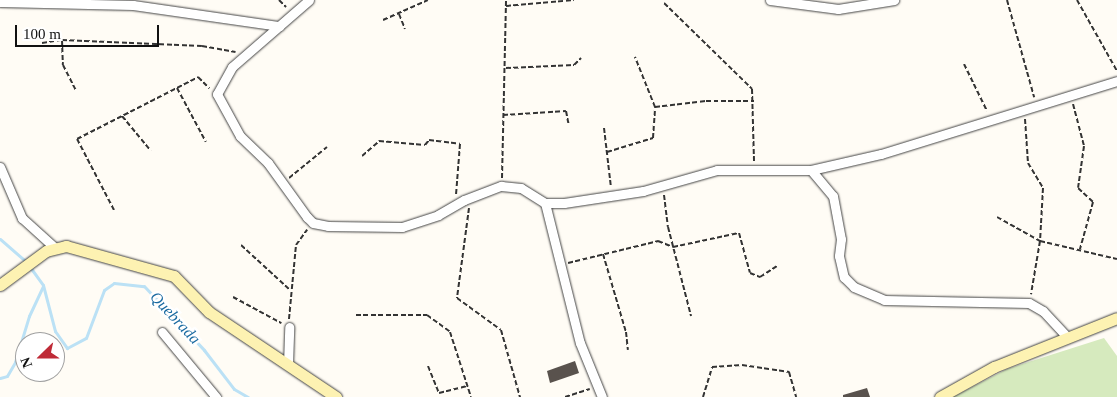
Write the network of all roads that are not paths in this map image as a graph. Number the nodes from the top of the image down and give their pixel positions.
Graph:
1 (310, 0) edge
2 (770, 0) edge
3 (894, 0) edge
4 (0, 2) edge
5 (279, 26) junction
6 (1117, 82) edge
7 (0, 167) edge
8 (811, 170) junction
9 (545, 204) junction
10 (50, 249) junction
11 (0, 285) edge
12 (1117, 318) edge
13 (289, 327) road end
14 (162, 332) dead end
15 (1068, 337) junction
16 (288, 364) junction
17 (212, 396) edge
18 (336, 397) edge
19 (602, 397) edge
20 (940, 397) edge

1 - 5 street
2 - 3 street
4 - 5 street
5 - 9 street
6 - 8 street
7 - 10 street
8 - 9 street
8 - 15 street
9 - 19 street
10 - 11 street
10 - 16 street
12 - 15 street
13 - 16 street
14 - 17 street
15 - 20 street
16 - 18 street

